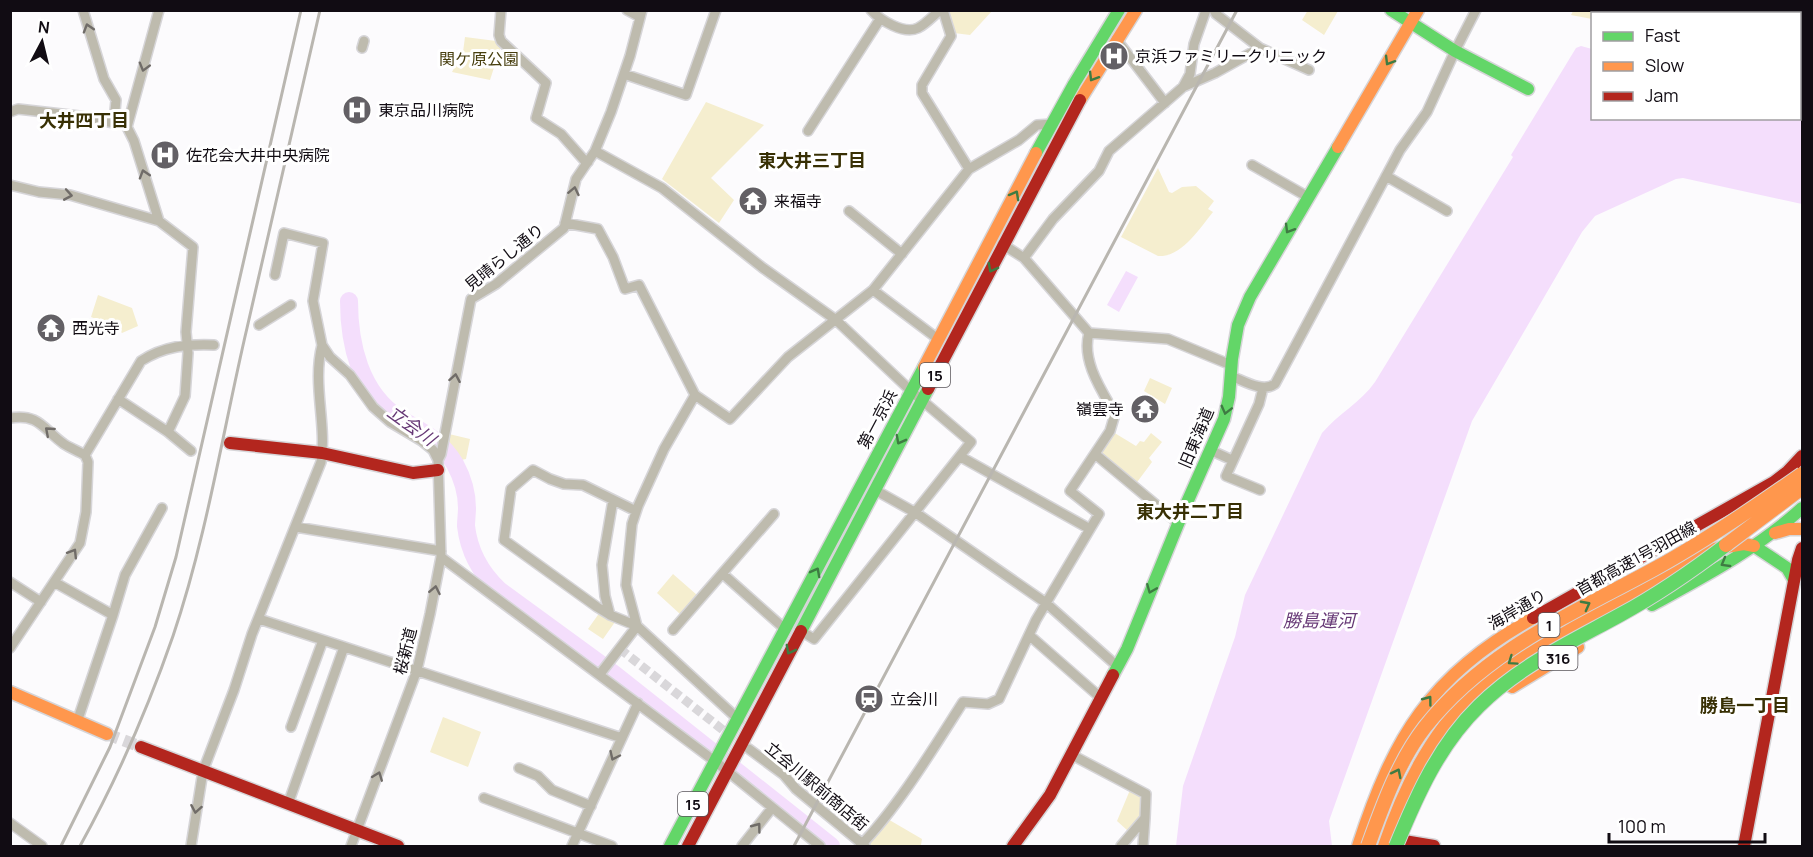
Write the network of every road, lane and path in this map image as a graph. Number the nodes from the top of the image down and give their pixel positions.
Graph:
1 (82, 10) edge
2 (159, 10) edge
3 (501, 10) edge
4 (627, 10) edge
5 (716, 10) edge
6 (871, 10) edge
7 (942, 10) edge
8 (1119, 10) edge
9 (1136, 10) edge
10 (1206, 10) edge
11 (1214, 10) edge
12 (1390, 10) edge
13 (1418, 10) edge
14 (1476, 10) edge
15 (641, 14) edge
16 (880, 19) junction
17 (1411, 23) junction
18 (1116, 39) junction
19 (1260, 48) junction
20 (1455, 51) junction
21 (1309, 70) dead end
22 (624, 74) junction
23 (1183, 87) junction
24 (1527, 89) dead end
25 (1165, 102) junction
26 (10, 112) edge
27 (114, 122) junction
28 (1053, 124) junction
29 (127, 127) junction
30 (808, 131) dead end
31 (595, 151) junction
32 (588, 162) junction
33 (1252, 165) dead end
34 (969, 169) junction
35 (1386, 176) junction
36 (10, 186) edge
37 (1308, 197) junction
38 (849, 211) dead end
39 (1447, 211) dead end
40 (159, 221) junction
41 (565, 223) junction
42 (998, 241) junction
43 (902, 254) junction
44 (1024, 258) junction
45 (275, 275) dead end
46 (873, 290) junction
47 (291, 305) dead end
48 (836, 320) junction
49 (259, 325) dead end
50 (1089, 333) junction
51 (938, 339) junction
52 (188, 344) junction
53 (214, 345) dead end
54 (322, 345) junction
55 (1231, 371) junction
56 (1263, 388) junction
57 (695, 395) junction
58 (916, 395) junction
59 (118, 399) junction
60 (10, 418) edge
61 (168, 432) junction
62 (230, 444) dead end
63 (1210, 450) junction
64 (191, 452) dead end
65 (322, 453) junction
66 (1095, 454) junction
67 (85, 455) junction
68 (1803, 456) edge
69 (961, 457) junction
70 (1232, 460) junction
71 (439, 461) junction
72 (1803, 474) edge
73 (1803, 488) edge
74 (875, 490) junction
75 (1260, 490) dead end
76 (614, 500) junction
77 (162, 508) dead end
78 (1803, 508) edge
79 (636, 511) junction
80 (916, 513) junction
81 (774, 514) dead end
82 (1178, 523) junction
83 (1799, 524) edge
84 (296, 527) junction
85 (1090, 530) junction
86 (1688, 531) junction
87 (1754, 546) junction
88 (1803, 548) edge
89 (441, 554) junction
90 (723, 574) junction
91 (1794, 580) junction
92 (10, 582) edge
93 (54, 582) junction
94 (41, 602) junction
95 (1046, 603) junction
96 (113, 615) junction
97 (610, 615) junction
98 (259, 618) junction
99 (637, 626) junction
100 (673, 630) dead end
101 (786, 630) junction
102 (801, 631) junction
103 (1029, 635) junction
104 (323, 640) junction
105 (344, 646) junction
106 (10, 648) edge
107 (1118, 666) junction
108 (417, 670) junction
109 (601, 673) junction
110 (10, 692) edge
111 (1101, 698) junction
112 (638, 703) junction
113 (739, 720) junction
114 (77, 722) junction
115 (291, 727) dead end
116 (107, 734) tunnel mouth
117 (622, 738) junction
118 (141, 747) tunnel mouth
119 (749, 749) dead end
120 (1072, 755) junction
121 (725, 761) junction
122 (519, 768) dead end
123 (203, 771) junction
124 (484, 798) dead end
125 (288, 804) junction
126 (591, 806) junction
127 (772, 808) junction
128 (1368, 813) junction
129 (1144, 818) junction
130 (10, 823) edge
131 (357, 831) junction
132 (578, 834) junction
133 (1401, 845) edge
134 (42, 846) edge
135 (191, 846) edge
136 (351, 846) edge
137 (398, 846) edge
138 (572, 846) edge
139 (612, 846) edge
140 (670, 846) edge
141 (688, 846) edge
142 (742, 846) edge
143 (820, 846) edge
144 (862, 846) edge
145 (1013, 846) edge
146 (1120, 846) edge
147 (1143, 846) edge
148 (1358, 846) edge
149 (1368, 846) edge
150 (1374, 846) edge
151 (1384, 846) edge
152 (1434, 846) edge
153 (1744, 846) edge

27 -> 1 street
2 -> 29 street
3 - 32 street
4 - 15 street
5 - 22 street
6 - 16 street
7 - 16 street
7 - 34 street
8 - 28 main road, 第一京浜 / 15
9 - 18 main road, 第一京浜 / 15
10 - 23 street
11 - 19 street
12 - 17 main road
13 - 17 main road, 旧東海道
14 - 20 street
15 - 22 street, 見晴らし通り
16 - 30 street
17 - 20 main road
17 -> 37 main road, 旧東海道
18 - 25 street
18 -> 42 main road, 第一京浜 / 15
19 - 21 street
19 - 23 street
20 - 24 main road
20 - 35 street
22 - 31 street, 見晴らし通り
23 - 25 street
25 - 44 street
26 - 27 street
27 - 29 street
28 - 34 street
42 -> 28 main road, 第一京浜 / 15
40 -> 29 street
31 - 32 street, 見晴らし通り
31 - 48 street
41 -> 32 street, 見晴らし通り
33 - 37 street
34 - 43 street
35 - 39 street
35 - 56 street
36 -> 40 street
37 -> 55 main road, 旧東海道
38 - 43 street
40 - 52 street
41 - 57 street
71 -> 41 street, 見晴らし通り
42 - 44 street
42 - 51 main road, 第一京浜 / 15
42 -> 58 main road, 第一京浜 / 15
43 - 46 street
44 - 50 street
45 - 54 street
46 - 48 street
46 - 51 street
47 - 49 street
48 - 57 street
48 - 58 street
50 - 55 street
50 - 66 street
51 - 58 main road, 第一京浜 / 15
52 - 53 street
52 - 59 street
52 - 61 street
54 - 65 street
54 - 71 street
55 - 56 street
55 -> 63 main road, 旧東海道
56 - 70 street
57 - 79 street
58 - 69 street
58 -> 74 main road, 第一京浜 / 15
101 -> 58 main road, 第一京浜 / 15
59 - 61 street
59 - 67 street
67 -> 60 street
61 - 64 street
62 - 65 main road
63 - 70 street
63 - 82 main road, 旧東海道
65 - 71 main road
65 - 84 street
66 - 82 street
66 - 85 street
93 -> 67 street
68 - 86 main road, 海岸通り
69 - 80 street
69 - 85 street
70 - 75 street
71 - 89 street, 桜新道
149 -> 72 main road, 首都高速1号羽田線 / 1, bridge
73 - 133 main road, 首都高速1号羽田線 / 1, bridge
74 - 80 street
74 - 102 main road, 第一京浜 / 15
76 - 79 street
76 - 97 street
76 - 97 street
77 - 96 street
78 - 83 main road, 316
79 - 99 street
80 - 95 street
80 - 102 street
81 - 90 street
82 -> 107 main road, 旧東海道
83 - 86 main road
83 - 87 main road, 316
84 - 89 street
84 - 98 street
85 - 95 street
128 -> 86 main road, 海岸通り
87 - 91 main road
87 -> 133 main road, 316
87 -> 151 main road
88 - 91 main road
108 -> 89 street, 桜新道
89 - 109 street
90 - 100 street
90 - 101 street
91 - 153 main road
92 - 94 street
93 - 94 street
93 - 96 street
94 - 106 street
95 - 103 street
95 - 107 street
96 - 114 street
97 - 99 street
98 - 104 street
98 - 123 street
99 - 109 street
99 - 113 street
101 - 113 main road, 第一京浜 / 15
102 -> 121 main road, 第一京浜 / 15
103 - 111 street
103 - 144 street
104 - 105 street
104 - 115 street
105 - 108 street
105 - 125 street
107 - 111 main road, 旧東海道
108 - 117 street
131 -> 108 street, 桜新道
109 - 112 street
110 - 114 main road
111 - 120 main road, 旧東海道
112 - 117 street
112 - 121 street
113 - 121 main road, 第一京浜 / 15
114 - 116 main road
117 -> 126 street
118 - 123 main road
119 - 144 street, 立会川駅前商店街
120 - 129 street
120 - 145 main road, 旧東海道
121 - 127 street
121 - 140 main road, 第一京浜 / 15
121 - 141 main road, 第一京浜 / 15
122 - 126 street
123 - 125 main road
123 -> 135 street
124 - 132 street
125 - 131 main road
126 - 132 street
142 -> 127 street
127 - 143 street
128 - 148 main road, 海岸通り
128 - 150 main road
129 - 146 street
129 - 147 street
130 - 134 street
131 - 136 street, 桜新道
131 - 137 main road
132 - 138 street
132 - 139 street
133 - 152 main road

